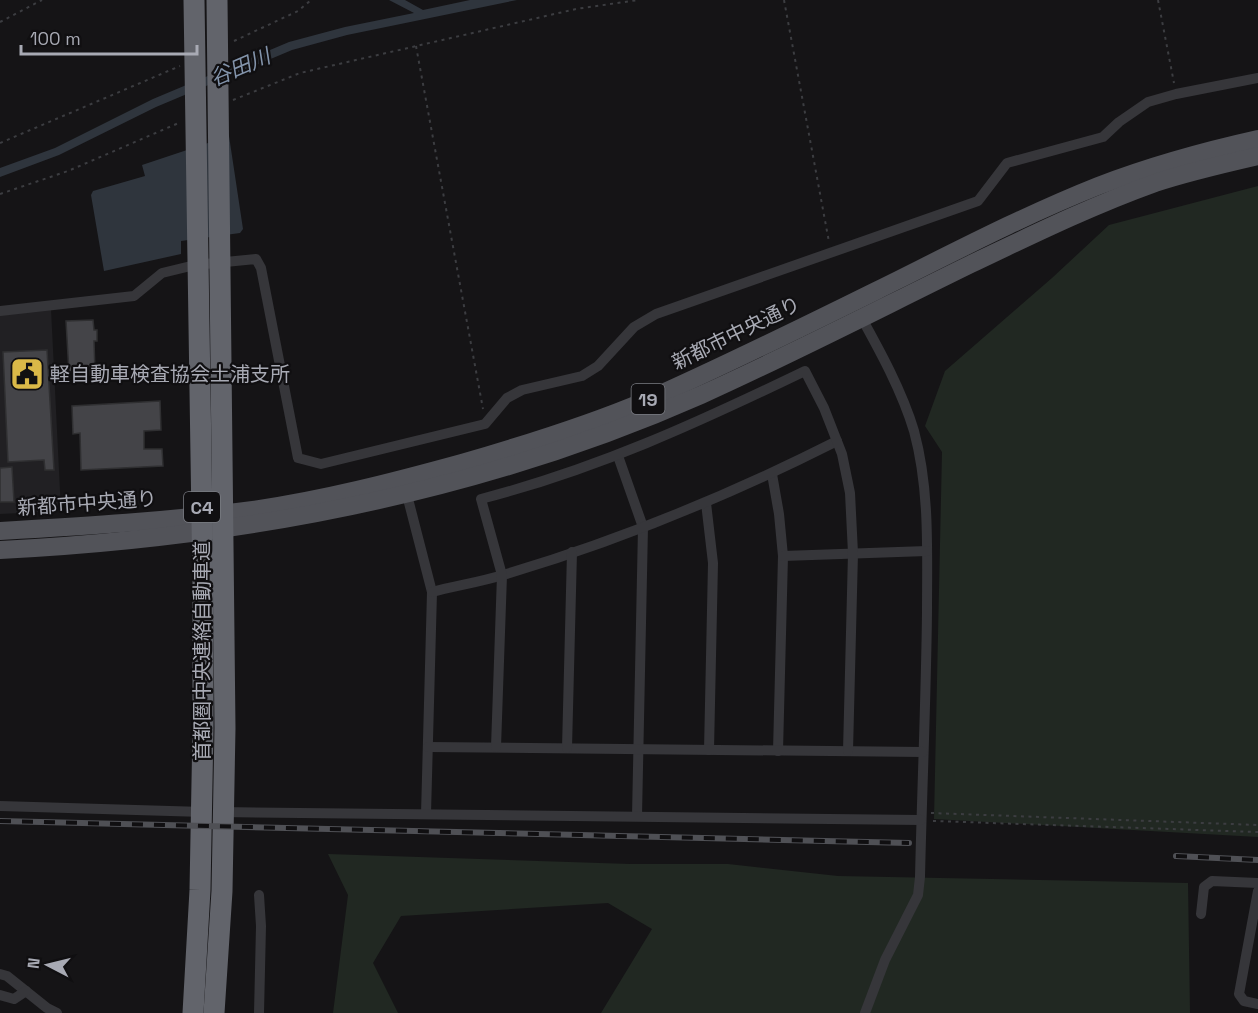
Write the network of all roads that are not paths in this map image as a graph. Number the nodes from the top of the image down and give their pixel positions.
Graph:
1 (194, 0) edge
2 (217, 0) edge
3 (1258, 78) edge
4 (1258, 139) edge
5 (1258, 156) edge
6 (853, 302) junction
7 (0, 311) edge
8 (862, 318) junction
9 (837, 441) junction
10 (618, 456) junction
11 (772, 474) junction
12 (407, 495) junction
13 (706, 503) junction
14 (643, 527) junction
15 (0, 531) edge
16 (0, 550) edge
17 (927, 551) junction
18 (572, 552) junction
19 (853, 553) junction
20 (783, 555) junction
21 (502, 575) junction
22 (432, 592) junction
23 (428, 747) junction
24 (496, 747) junction
25 (567, 748) junction
26 (638, 749) junction
27 (709, 750) junction
28 (778, 750) junction
29 (848, 751) junction
30 (923, 752) junction
31 (0, 806) edge
32 (426, 814) junction
33 (637, 816) junction
34 (921, 816) junction
35 (1258, 883) edge
36 (1258, 891) edge
37 (259, 895) dead end
38 (1201, 914) dead end
39 (0, 974) edge
40 (26, 991) junction
41 (0, 995) edge
42 (1258, 1004) edge
43 (57, 1013) edge
44 (193, 1013) edge
45 (214, 1013) edge
46 (259, 1013) edge
47 (865, 1013) edge

1 - 44 highway, 首都圏中央連絡自動車道 / C4
2 - 45 highway, 首都圏中央連絡自動車道 / C4
3 - 7 street
4 - 6 main road, 新都市中央通り / 19
5 - 8 main road, 新都市中央通り / 19
6 - 8 street
6 - 15 main road, 新都市中央通り / 19
8 - 12 main road, 新都市中央通り / 19
8 - 17 street
9 - 10 street
9 - 11 street
9 - 19 street
10 - 14 street
10 - 21 street
11 - 13 street
11 - 20 street
12 - 16 main road, 新都市中央通り / 19
12 - 22 street
13 - 14 street
13 - 27 street
14 - 18 street
14 - 26 street
17 - 19 street
17 - 30 street
18 - 21 street
18 - 25 street
19 - 20 street
19 - 29 street
20 - 28 street
21 - 22 street
21 - 24 street
22 - 23 street
23 - 24 street
23 - 32 street
24 - 25 street
25 - 26 street
26 - 27 street
26 - 33 street
27 - 28 street
28 - 29 street
29 - 30 street
30 - 34 street
31 - 32 street
32 - 33 street
33 - 34 street
34 - 47 street
35 - 38 street
36 - 42 street
37 - 46 street
39 - 40 street
40 - 41 street
40 - 43 street

